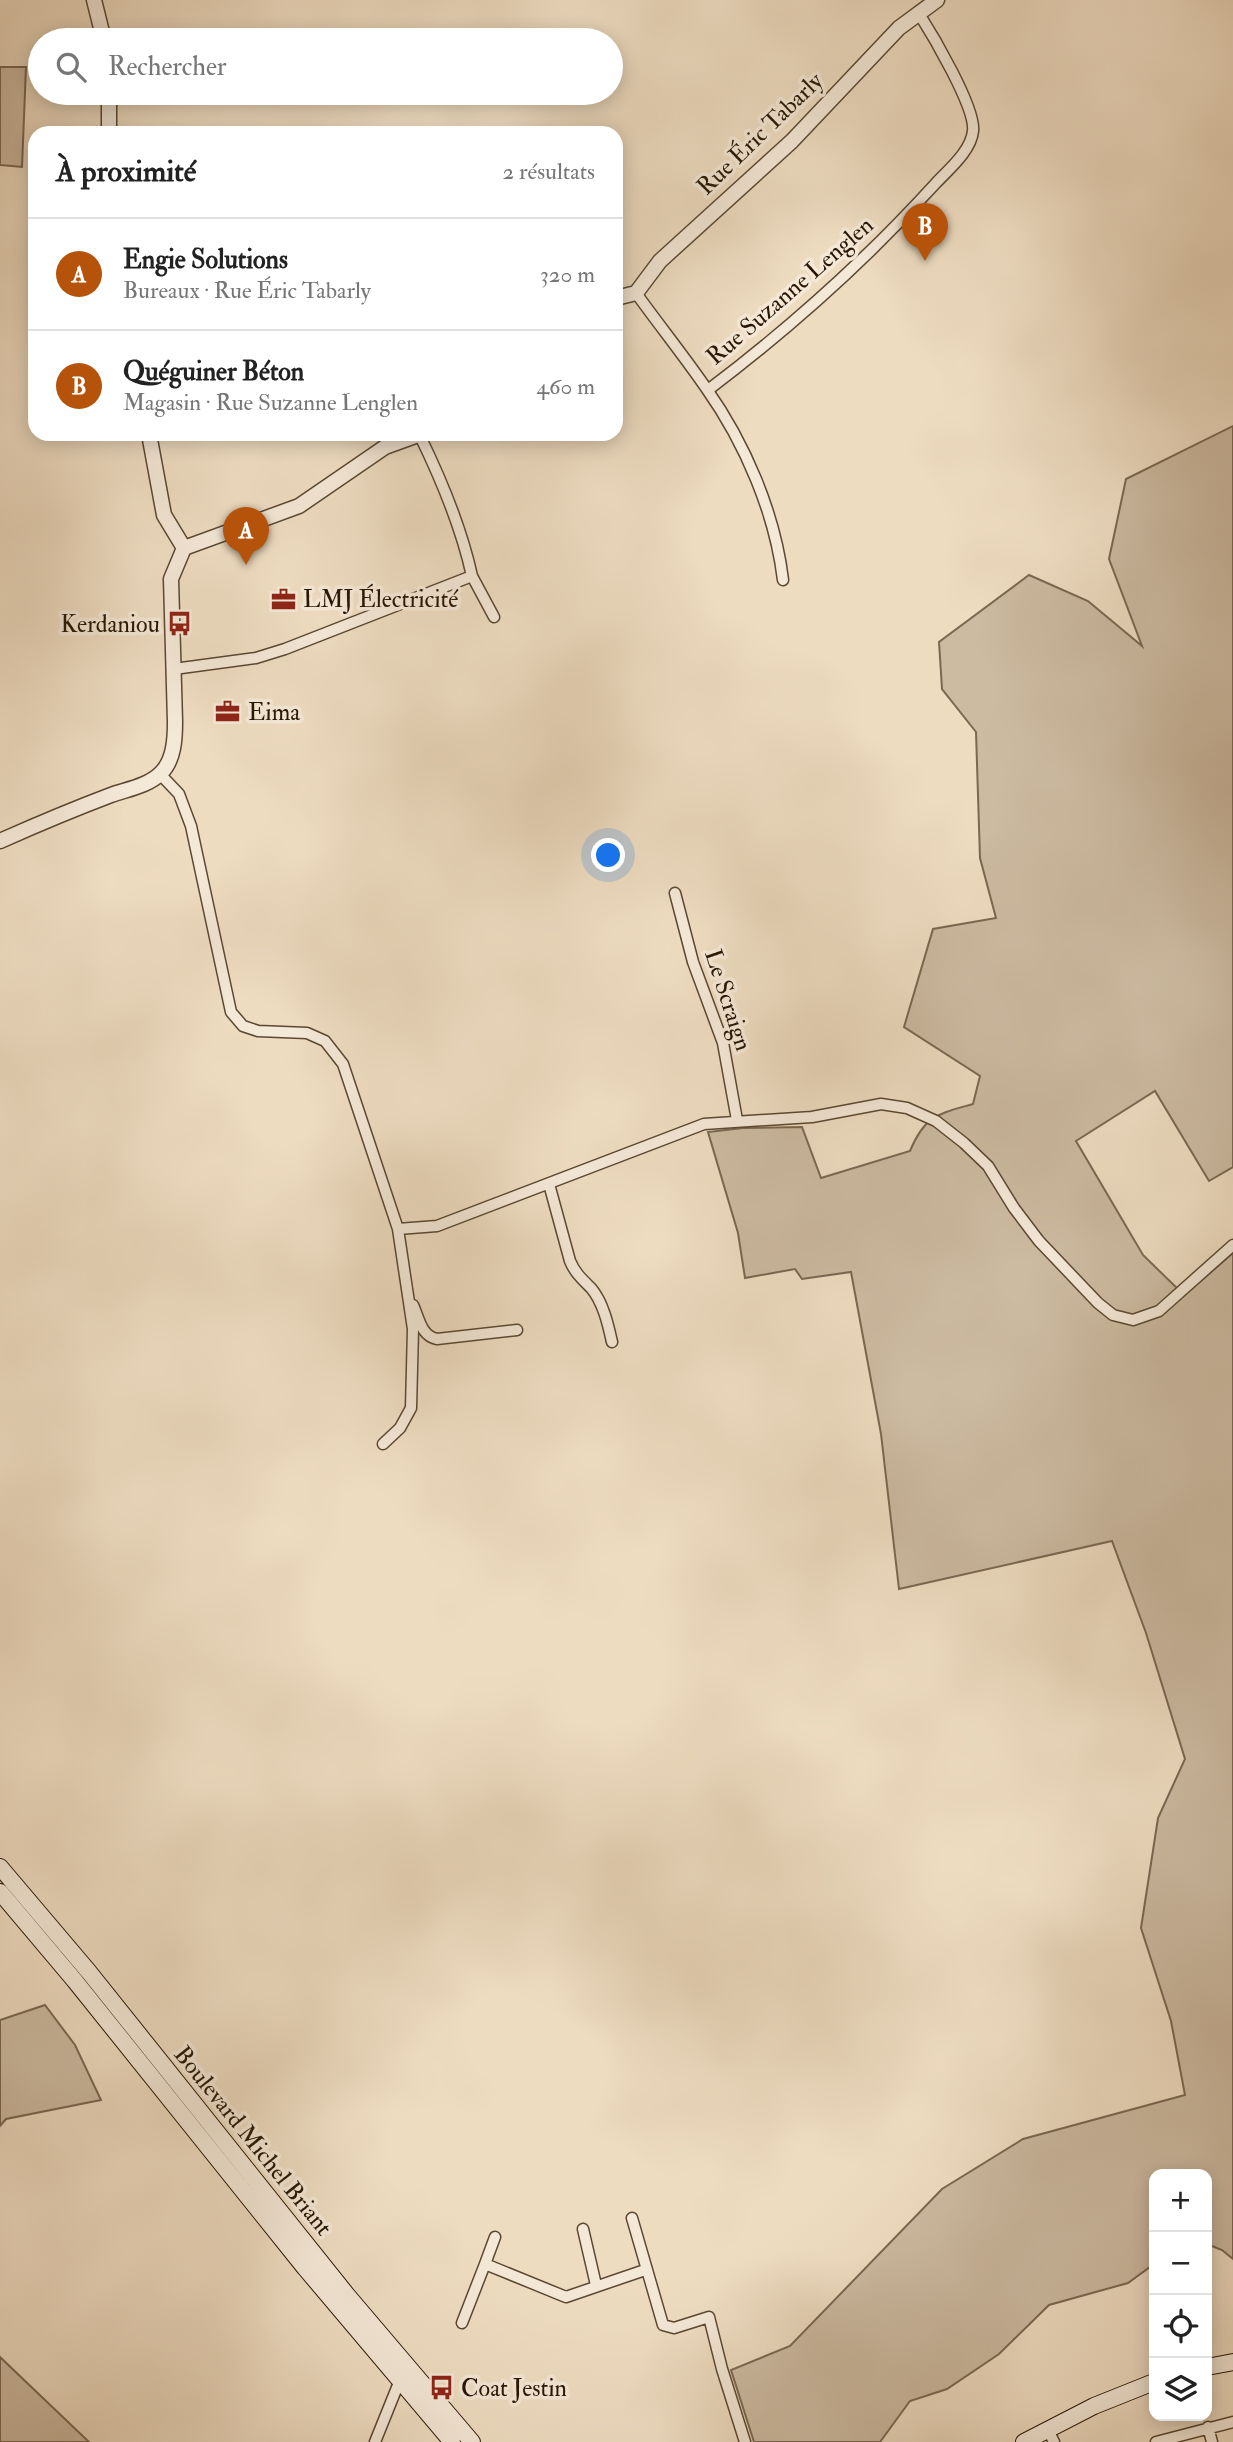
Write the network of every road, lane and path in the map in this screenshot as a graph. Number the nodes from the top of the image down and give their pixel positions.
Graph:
1 (94, 0) edge
2 (937, 0) edge
3 (918, 12) junction
4 (101, 28) edge
5 (109, 105) edge
6 (109, 126) edge
7 (636, 293) junction
8 (623, 296) edge
9 (708, 390) junction
10 (150, 441) edge
11 (402, 441) edge
12 (423, 441) edge
13 (184, 548) junction
14 (472, 576) junction
15 (783, 580) dead end
16 (494, 617) dead end
17 (173, 669) junction
18 (160, 774) junction
19 (0, 841) edge
20 (675, 893) dead end
21 (737, 1120) junction
22 (550, 1184) junction
23 (398, 1229) junction
24 (1233, 1245) edge
25 (408, 1297) junction
26 (517, 1330) dead end
27 (612, 1342) dead end
28 (383, 1444) dead end
29 (0, 1867) edge
30 (0, 1892) edge
31 (275, 2218) junction
32 (632, 2218) dead end
33 (583, 2230) dead end
34 (495, 2238) dead end
35 (485, 2264) junction
36 (645, 2270) junction
37 (596, 2285) junction
38 (461, 2323) dead end
39 (1233, 2362) edge
40 (1212, 2366) edge
41 (400, 2380) junction
42 (1149, 2384) edge
43 (1233, 2422) edge
44 (1208, 2427) junction
45 (1051, 2436) edge
46 (375, 2442) edge
47 (452, 2442) edge
48 (472, 2442) edge
49 (745, 2442) edge
50 (1024, 2442) edge
51 (1156, 2442) edge
52 (1212, 2442) edge

1 - 4 street
2 - 3 street, Rue Éric Tabarly
3 - 7 street, Rue Éric Tabarly
3 - 9 street, Rue Suzanne Lenglen
5 - 6 street
7 - 8 street
7 - 9 street
9 - 15 street
10 - 13 street
11 - 13 street
12 - 14 street
13 - 17 street
14 - 16 street
14 - 17 street
17 - 18 street
18 - 19 street
18 - 23 street
20 - 21 street, Le Scraign
21 - 22 street
21 - 24 street
22 - 23 street
22 - 27 street
23 - 25 street
25 - 26 street
25 - 28 street
29 - 31 main road, Boulevard Michel Briant
30 - 31 main road, Boulevard Michel Briant
31 - 41 main road, Boulevard Michel Briant
31 - 48 main road, Boulevard Michel Briant
32 - 36 street
33 - 37 street
34 - 35 street
35 - 37 street
35 - 38 street
36 - 37 street
36 - 49 street
39 - 40 main road
41 - 46 street
41 - 47 main road, Boulevard Michel Briant
42 - 45 main road
43 - 44 street
44 - 51 street
44 - 52 street
45 - 50 main road

